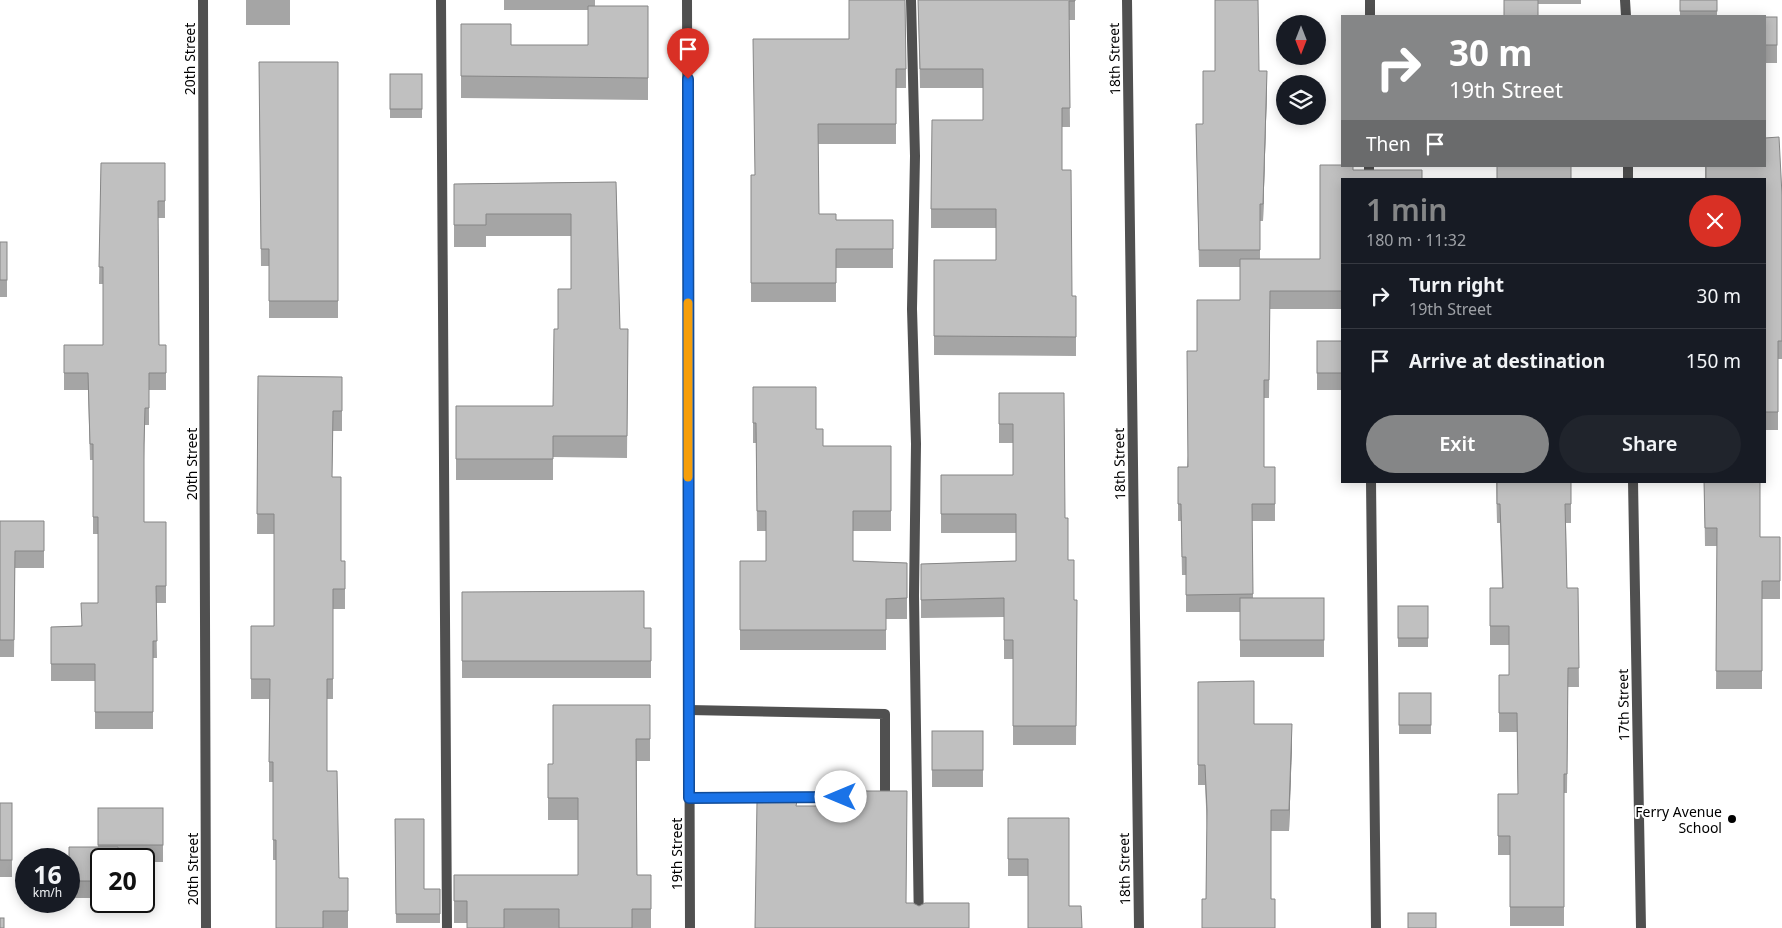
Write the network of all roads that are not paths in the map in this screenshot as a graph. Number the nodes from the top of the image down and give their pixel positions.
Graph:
1 (203, 0) edge
2 (441, 0) edge
3 (687, 0) edge
4 (911, 0) edge
5 (1127, 0) edge
6 (1370, 0) edge
7 (1625, 0) edge
8 (1370, 15) edge
9 (1626, 15) edge
10 (1371, 483) edge
11 (1633, 483) edge
12 (689, 710) junction
13 (689, 798) junction
14 (206, 928) edge
15 (447, 928) edge
16 (690, 928) edge
17 (919, 928) edge
18 (1139, 928) edge
19 (1376, 928) edge
20 (1641, 928) edge

1 - 14 street, 20th Street
2 - 15 street
3 - 12 street, 19th Street
4 - 17 street
5 - 18 street, 18th Street
6 - 8 street
7 - 9 street
10 - 19 street
11 - 20 street, 17th Street
12 - 13 street, 19th Street
12 - 13 street
13 - 16 street, 19th Street

